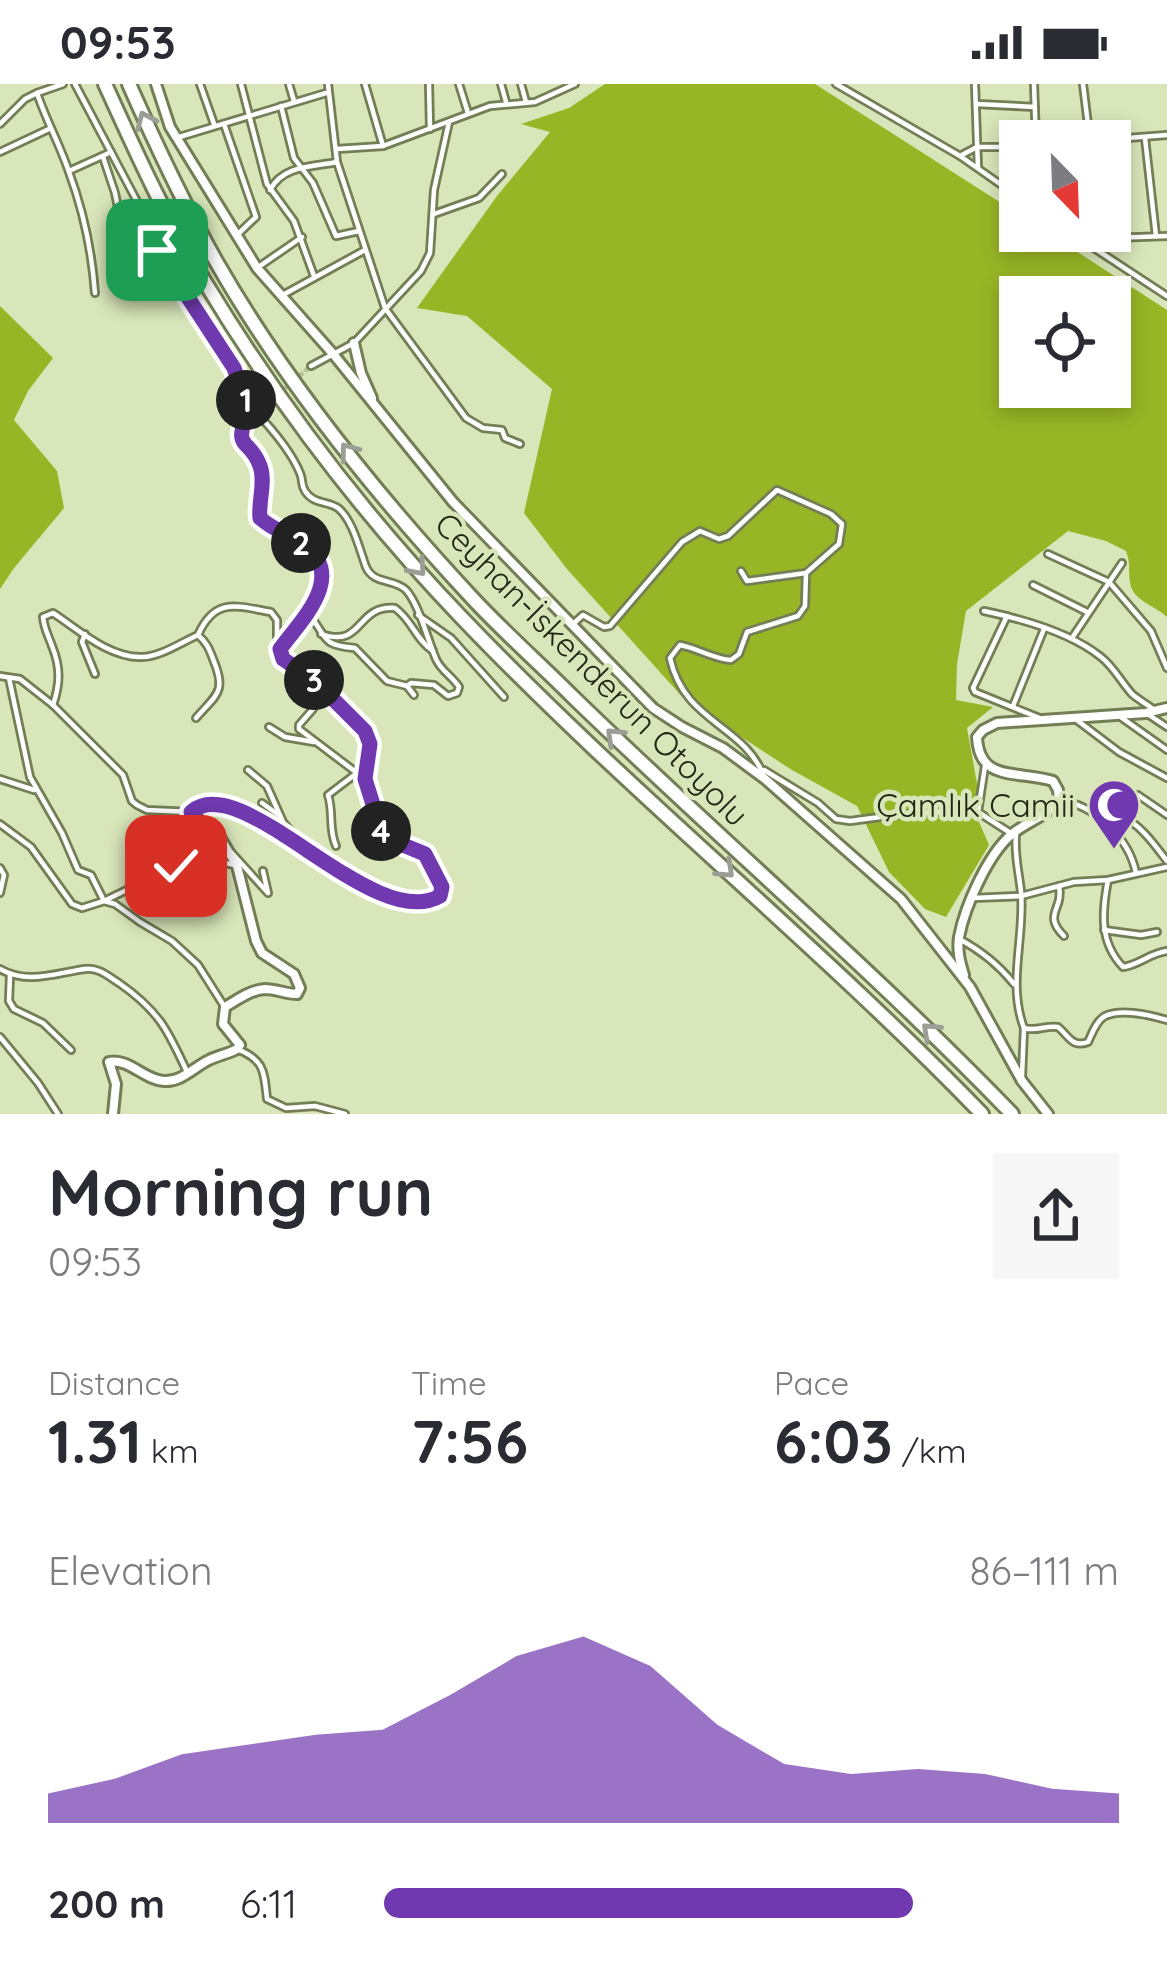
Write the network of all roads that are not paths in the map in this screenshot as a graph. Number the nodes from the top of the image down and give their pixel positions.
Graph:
1 (63, 84) edge
2 (75, 84) edge
3 (105, 84) edge
4 (129, 84) edge
5 (157, 84) edge
6 (200, 84) edge
7 (241, 84) edge
8 (289, 84) edge
9 (365, 84) edge
10 (429, 84) edge
11 (459, 84) edge
12 (501, 84) edge
13 (521, 84) edge
14 (553, 84) edge
15 (574, 84) edge
16 (836, 84) edge
17 (974, 84) edge
18 (1034, 84) edge
19 (1083, 84) edge
20 (330, 87) edge
21 (37, 93) junction
22 (555, 94) junction
23 (294, 102) junction
24 (526, 103) junction
25 (507, 104) junction
26 (977, 104) junction
27 (280, 106) junction
28 (1035, 107) junction
29 (469, 114) junction
30 (248, 116) junction
31 (1035, 120) edge
32 (1087, 120) edge
33 (449, 122) junction
34 (0, 124) edge
35 (224, 124) junction
36 (214, 126) junction
37 (49, 129) junction
38 (430, 130) junction
39 (1167, 135) edge
40 (176, 138) junction
41 (1145, 138) junction
42 (1131, 139) edge
43 (382, 146) junction
44 (977, 147) junction
45 (999, 147) edge
46 (337, 149) junction
47 (0, 152) edge
48 (111, 152) junction
49 (960, 156) junction
50 (104, 157) junction
51 (337, 162) junction
52 (978, 169) junction
53 (303, 170) junction
54 (69, 171) junction
55 (502, 174) dead end
56 (999, 184) edge
57 (270, 190) junction
58 (434, 214) junction
59 (359, 231) junction
60 (1131, 235) edge
61 (237, 236) junction
62 (1156, 236) junction
63 (1167, 236) edge
64 (302, 237) junction
65 (365, 250) junction
66 (1101, 252) edge
67 (257, 268) junction
68 (132, 276) dead end
69 (314, 276) junction
70 (95, 293) dead end
71 (281, 296) junction
72 (1167, 296) edge
73 (386, 308) junction
74 (354, 343) junction
75 (334, 355) junction
76 (311, 366) tunnel mouth
77 (257, 410) junction
78 (378, 411) junction
79 (520, 444) dead end
80 (1048, 554) dead end
81 (1122, 562) dead end
82 (741, 571) dead end
83 (806, 573) junction
84 (1108, 582) junction
85 (1033, 585) dead end
86 (984, 611) dead end
87 (309, 614) junction
88 (1089, 614) junction
89 (418, 615) junction
90 (1007, 616) junction
91 (571, 625) junction
92 (1045, 629) junction
93 (85, 634) junction
94 (321, 634) junction
95 (198, 635) junction
96 (1072, 639) junction
97 (283, 644) junction
98 (433, 651) junction
99 (1164, 655) edge
100 (1167, 668) edge
101 (95, 674) dead end
102 (0, 676) edge
103 (9, 679) junction
104 (407, 686) junction
105 (414, 695) dead end
106 (504, 697) dead end
107 (309, 699) dead end
108 (53, 705) junction
109 (1013, 706) junction
110 (1167, 708) edge
111 (1151, 712) junction
112 (1117, 715) junction
113 (1073, 717) junction
114 (196, 718) dead end
115 (1044, 720) junction
116 (269, 727) dead end
117 (1167, 727) edge
118 (314, 742) junction
119 (1167, 750) edge
120 (986, 766) junction
121 (761, 769) junction
122 (248, 770) dead end
123 (361, 776) junction
124 (1167, 778) edge
125 (0, 779) edge
126 (765, 779) junction
127 (36, 790) junction
128 (1138, 795) dead end
129 (1059, 800) junction
130 (262, 803) dead end
131 (191, 812) junction
132 (978, 812) junction
133 (1167, 815) edge
134 (280, 816) junction
135 (1105, 823) junction
136 (0, 824) edge
137 (202, 824) junction
138 (1015, 831) junction
139 (303, 846) junction
140 (336, 846) dead end
141 (228, 850) junction
142 (1167, 864) edge
143 (176, 866) junction
144 (238, 866) junction
145 (0, 868) edge
146 (263, 871) dead end
147 (1136, 874) junction
148 (1108, 880) junction
149 (1058, 886) junction
150 (199, 890) dead end
151 (0, 893) edge
152 (1021, 896) junction
153 (974, 898) junction
154 (104, 901) junction
155 (1104, 930) junction
156 (1157, 932) dead end
157 (1064, 936) dead end
158 (959, 939) junction
159 (1167, 951) edge
160 (0, 970) edge
161 (10, 975) junction
162 (970, 987) junction
163 (1017, 987) junction
164 (225, 1007) junction
165 (1167, 1020) edge
166 (1024, 1028) junction
167 (0, 1036) edge
168 (238, 1049) junction
169 (71, 1050) dead end
170 (188, 1074) junction
171 (1022, 1081) junction
172 (58, 1114) edge
173 (112, 1114) edge
174 (345, 1114) edge
175 (982, 1114) edge
176 (1012, 1114) edge
177 (1048, 1114) edge

1 - 21 street
2 - 48 street
3 -> 175 highway, Ceyhan-İskenderun Otoyolu
176 -> 4 highway, Ceyhan-İskenderun Otoyolu
5 - 40 street
6 - 36 street
7 - 30 street
8 - 23 street
9 - 43 street
10 - 38 street
11 - 29 street
12 - 25 street
13 - 24 street
14 - 22 street
15 - 22 street
16 - 49 street
17 - 26 street
18 - 28 street
19 - 32 street
20 - 23 street
20 - 46 street
21 - 34 street
21 - 37 street
22 - 24 street
23 - 27 street
24 - 25 street
25 - 29 street
26 - 28 street
26 - 44 street
27 - 30 street
27 - 53 street
28 - 31 street
29 - 33 street
30 - 35 street
30 - 57 street
33 - 38 street
33 - 58 street
35 - 36 street
35 - 61 street
36 - 40 street
37 - 47 street
37 - 54 street
38 - 43 street
39 - 41 street
40 - 61 street
41 - 42 street
41 - 62 street
43 - 46 street
44 - 45 street
44 - 49 street
44 - 52 street
46 - 51 street
48 - 50 street
48 - 77 street
49 - 52 street
50 - 54 street
50 - 68 street
51 - 53 street
51 - 59 street
52 - 56 street
53 - 57 street
53 - 59 street
54 - 70 street
55 - 58 street
57 - 64 street
58 - 73 street
59 - 65 street
60 - 62 street
61 - 67 street
62 - 63 street
64 - 67 street
64 - 69 street
65 - 69 street
65 - 73 street
66 - 72 street
67 - 71 street
69 - 71 street
71 - 75 street
73 - 74 street
73 - 79 street
74 - 75 street
74 - 78 street
75 - 76 street
75 - 78 street
77 - 87 street
77 - 89 street
78 - 91 street
80 - 84 street
81 - 84 street
82 - 83 street
83 - 91 street
83 - 121 street
84 - 88 street
84 - 99 street
85 - 88 street
86 - 90 street
87 - 94 street
87 - 97 street
88 - 96 street
89 - 98 street
89 - 106 street
90 - 92 street
90 - 109 street
91 - 126 street
92 - 96 street
92 - 109 street
93 - 95 street
93 - 101 street
93 - 108 street
94 - 98 street
94 - 104 street
95 - 97 street
95 - 114 street
96 - 111 street
97 - 123 street
98 - 104 street
99 - 100 street
102 - 103 street
103 - 108 street
103 - 127 street
104 - 105 street
107 - 118 street
108 - 131 street
109 - 115 street
110 - 111 street
111 - 112 street
111 - 117 street
112 - 113 street
112 - 119 street
113 - 115 street
113 - 124 street
115 - 120 street
116 - 118 street
118 - 123 street
120 - 129 street
120 - 132 street
121 - 126 street
121 - 132 street
122 - 134 street
123 - 139 street
123 - 140 street
125 - 127 street
126 - 162 street
127 - 154 street
128 - 133 street
129 - 135 street
129 - 138 street
130 - 134 street
131 - 137 street
131 - 139 street
132 - 138 street
134 - 139 street
135 - 142 street
135 - 147 street
136 - 154 street
137 - 141 street
137 - 143 street
138 - 152 street
138 - 153 street
141 - 144 street
141 - 146 street
142 - 147 street
143 - 144 street
143 - 150 street
143 - 154 street
144 - 164 street
145 - 151 street
147 - 148 street
148 - 149 street
148 - 155 street
149 - 152 street
149 - 157 street
152 - 153 street
152 - 163 street
153 - 158 street
154 - 164 street
155 - 156 street
155 - 159 street
158 - 162 street
158 - 163 street
160 - 161 street
161 - 169 street
161 - 170 street
162 - 171 street
163 - 166 street
164 - 168 street
165 - 166 street
166 - 171 street
167 - 172 street
168 - 170 street
168 - 174 street
170 - 173 street
171 - 177 street

